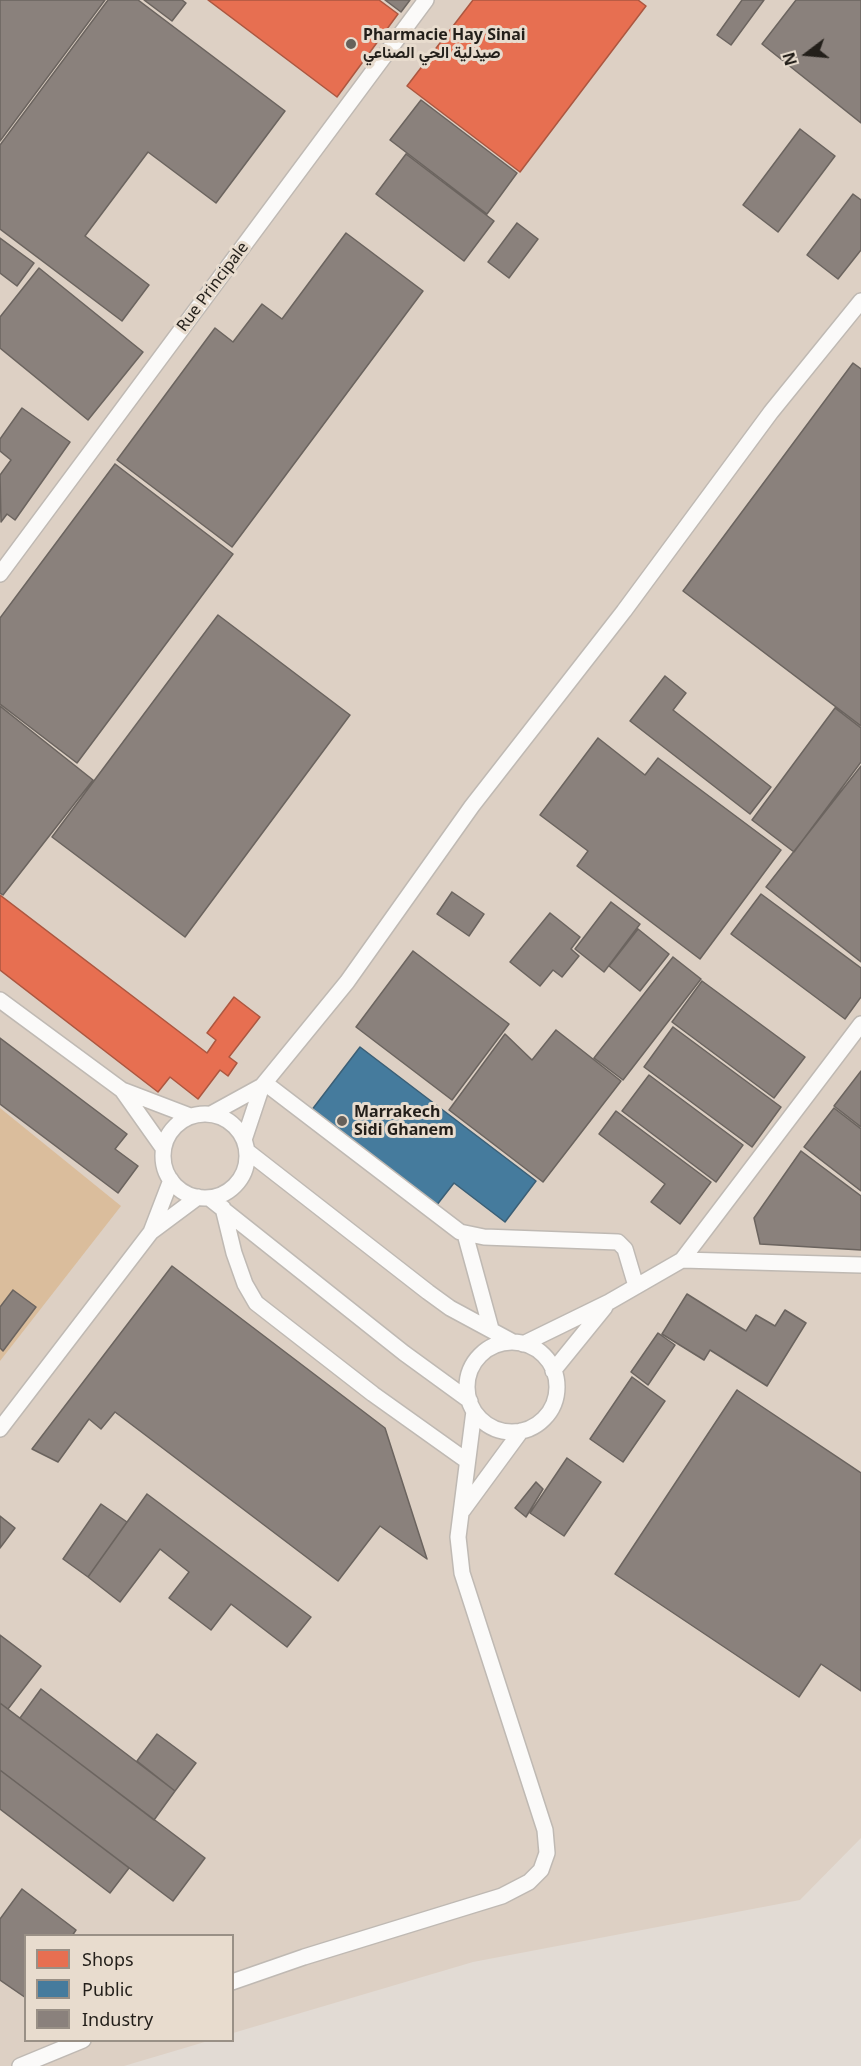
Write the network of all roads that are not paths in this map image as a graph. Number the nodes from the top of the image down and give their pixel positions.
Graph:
1 (426, 0) edge
2 (861, 302) edge
3 (0, 574) edge
4 (0, 1000) edge
5 (861, 1024) edge
6 (264, 1084) junction
7 (122, 1089) junction
8 (211, 1114) junction
9 (190, 1116) junction
10 (246, 1146) junction
11 (164, 1148) junction
12 (171, 1180) junction
13 (204, 1198) junction
14 (224, 1209) junction
15 (151, 1232) junction
16 (465, 1234) junction
17 (681, 1260) junction
18 (861, 1265) edge
19 (636, 1286) junction
20 (609, 1302) junction
21 (491, 1329) junction
22 (518, 1343) junction
23 (553, 1371) junction
24 (472, 1406) junction
25 (0, 1429) edge
26 (521, 1431) junction
27 (467, 1461) junction
28 (461, 1513) junction
29 (234, 1981) edge
30 (78, 2042) edge
31 (20, 2066) edge

1 - 3 street, Rue Principale
2 - 6 street
4 - 7 street
5 - 17 street
6 - 8 street
6 - 10 street
6 - 16 street
7 - 9 street
7 - 11 street
8 - 9 street
8 - 10 street
9 - 11 street
10 - 13 street
10 - 21 street
11 - 12 street
12 - 13 street
12 - 15 street
13 - 14 street
13 - 15 street
14 - 24 street
14 - 27 street
15 - 25 street
16 - 19 street
16 - 21 street
17 - 18 street
17 - 19 street
19 - 20 street
20 - 22 street
20 - 23 street
21 - 22 street
22 - 23 street
22 - 24 street
23 - 26 street
24 - 26 street
24 - 27 street
26 - 28 street
27 - 28 street
28 - 29 street
30 - 31 street

